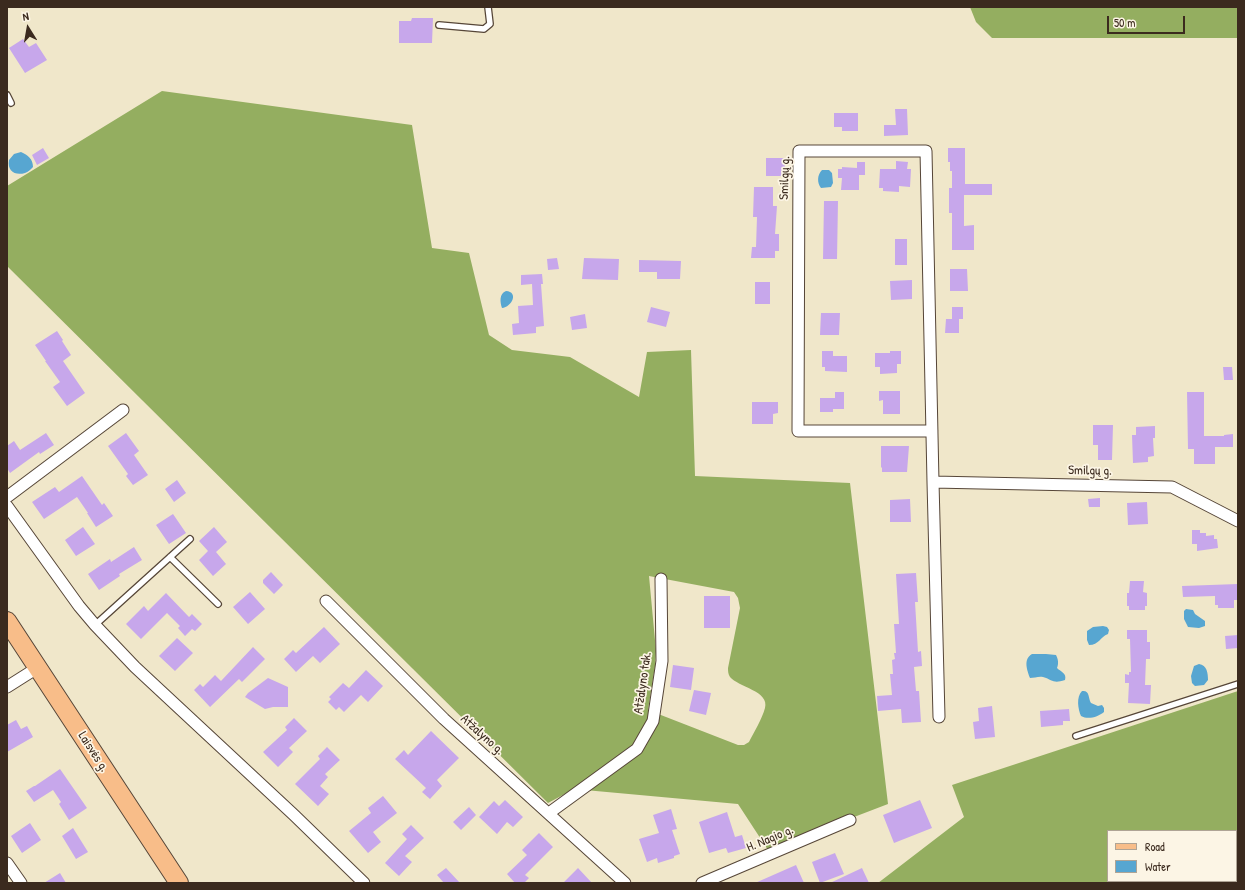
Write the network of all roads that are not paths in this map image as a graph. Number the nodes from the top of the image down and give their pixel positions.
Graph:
1 (488, 7) edge
2 (439, 25) dead end
3 (7, 95) edge
4 (11, 103) dead end
5 (123, 410) dead end
6 (932, 431) junction
7 (933, 482) junction
8 (7, 497) edge
9 (7, 506) edge
10 (1238, 521) edge
11 (190, 538) dead end
12 (170, 557) junction
13 (661, 579) dead end
14 (326, 601) dead end
15 (218, 604) dead end
16 (7, 621) edge
17 (95, 625) junction
18 (37, 668) junction
19 (1238, 684) edge
20 (7, 687) edge
21 (939, 717) dead end
22 (1076, 736) dead end
23 (549, 813) junction
24 (850, 820) dead end
25 (7, 863) edge
26 (20, 883) edge
27 (179, 883) edge
28 (364, 883) edge
29 (626, 883) edge
30 (702, 883) edge

1 - 2 lane
3 - 4 lane
5 - 8 street
6 - 6 street, Smilgų g.
6 - 7 street, Smilgų g.
7 - 10 street, Smilgų g.
7 - 21 street, Smilgų g.
9 - 17 street
11 - 12 lane
12 - 15 lane
12 - 17 lane
13 - 23 street, Atžalyno tak.
14 - 23 street, Atžalyno g.
16 - 18 main road, Laisvės g.
17 - 28 street
18 - 20 street
18 - 27 main road, Laisvės g.
19 - 22 lane
23 - 29 street, Atžalyno g.
24 - 30 street, H. Nagio g.
25 - 26 street

